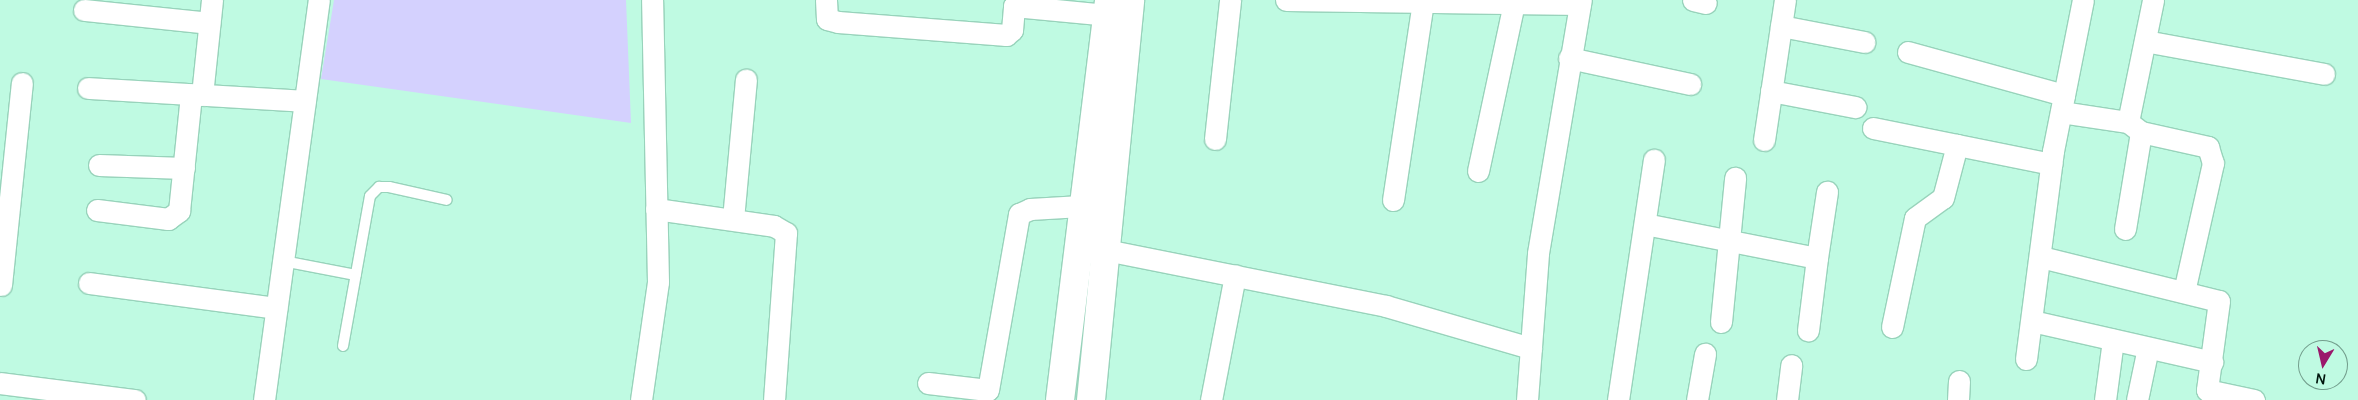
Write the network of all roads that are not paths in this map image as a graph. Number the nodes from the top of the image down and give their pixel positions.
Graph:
1 (212, 0) edge
2 (318, 0) edge
3 (652, 0) edge
4 (826, 0) edge
5 (1130, 0) edge
6 (1230, 0) edge
7 (1286, 0) edge
8 (1785, 0) edge
9 (2083, 0) edge
10 (2153, 0) edge
11 (1423, 2) junction
12 (1581, 2) edge
13 (1014, 3) edge
14 (1514, 3) junction
15 (1108, 7) edge
16 (84, 10) dead end
17 (209, 24) junction
18 (1781, 26) junction
19 (2145, 41) junction
20 (1864, 42) dead end
21 (1908, 52) dead end
22 (1569, 58) junction
23 (2324, 74) dead end
24 (746, 80) dead end
25 (22, 83) dead end
26 (1690, 84) dead end
27 (88, 88) dead end
28 (1771, 91) junction
29 (196, 95) junction
30 (305, 101) junction
31 (2062, 103) junction
32 (1855, 107) dead end
33 (2134, 127) junction
34 (1873, 128) dead end
35 (1215, 139) dead end
36 (1764, 140) dead end
37 (1957, 145) junction
38 (1654, 160) dead end
39 (2052, 164) junction
40 (99, 166) dead end
41 (184, 168) junction
42 (1478, 171) dead end
43 (1735, 178) dead end
44 (6, 185) edge
45 (1827, 192) dead end
46 (447, 200) dead end
47 (1393, 200) dead end
48 (1082, 206) junction
49 (656, 209) junction
50 (97, 210) dead end
51 (733, 219) junction
52 (1644, 224) junction
53 (2125, 229) dead end
54 (1728, 240) junction
55 (1076, 246) junction
56 (1106, 249) junction
57 (2041, 256) junction
58 (1817, 258) junction
59 (283, 261) junction
60 (356, 275) junction
61 (1235, 275) junction
62 (89, 284) dead end
63 (2, 285) dead end
64 (2184, 292) junction
65 (276, 308) junction
66 (2032, 321) junction
67 (1722, 322) dead end
68 (1892, 327) dead end
69 (1808, 330) dead end
70 (2113, 340) junction
71 (343, 346) dead end
72 (1531, 348) junction
73 (2148, 348) junction
74 (1705, 354) dead end
75 (2026, 359) dead end
76 (2212, 362) junction
77 (1791, 364) dead end
78 (0, 383) edge
79 (928, 383) dead end
80 (2206, 395) edge
81 (136, 400) edge
82 (264, 400) edge
83 (641, 400) edge
84 (774, 400) edge
85 (1060, 400) edge
86 (1091, 400) edge
87 (1211, 400) edge
88 (1527, 400) edge
89 (1618, 400) edge
90 (1697, 400) edge
91 (1787, 400) edge
92 (2105, 400) edge
93 (2138, 400) edge
94 (2254, 400) edge

1 - 17 street
2 - 30 street
3 - 49 street
4 - 13 street
5 - 56 street
6 - 35 street
7 - 11 street
8 - 18 street
9 - 31 street
10 - 19 street
11 - 14 street
11 - 47 street
12 - 14 street
12 - 22 street
13 - 15 street
14 - 42 street
15 - 48 street
16 - 17 street
17 - 29 street
18 - 20 street
18 - 28 street
19 - 23 street
19 - 33 street
21 - 31 street
22 - 26 street
22 - 72 street
24 - 51 street
25 - 44 street
27 - 29 street
28 - 32 street
28 - 36 street
29 - 30 street
29 - 41 street
30 - 59 street
31 - 33 street
31 - 39 street
33 - 53 street
33 - 64 street
34 - 37 street
37 - 39 street
37 - 68 street
38 - 52 street
39 - 57 street
40 - 41 street
41 - 50 street
43 - 54 street
44 - 63 street
45 - 58 street
46 - 60 lane
48 - 55 street
48 - 79 street
49 - 51 street
49 - 83 street
51 - 84 street
52 - 54 street
52 - 89 street
54 - 58 street
54 - 67 street
55 - 56 street
55 - 85 street
56 - 61 street
56 - 86 street
57 - 64 street
57 - 66 street
58 - 69 street
59 - 60 lane
59 - 65 street
60 - 71 lane
61 - 72 street
61 - 87 street
62 - 65 street
64 - 76 street
65 - 82 street
66 - 70 street
66 - 75 street
70 - 73 street
70 - 92 street
72 - 88 street
73 - 76 street
73 - 93 street
74 - 90 street
76 - 80 street
77 - 91 street
78 - 81 street
80 - 94 street

